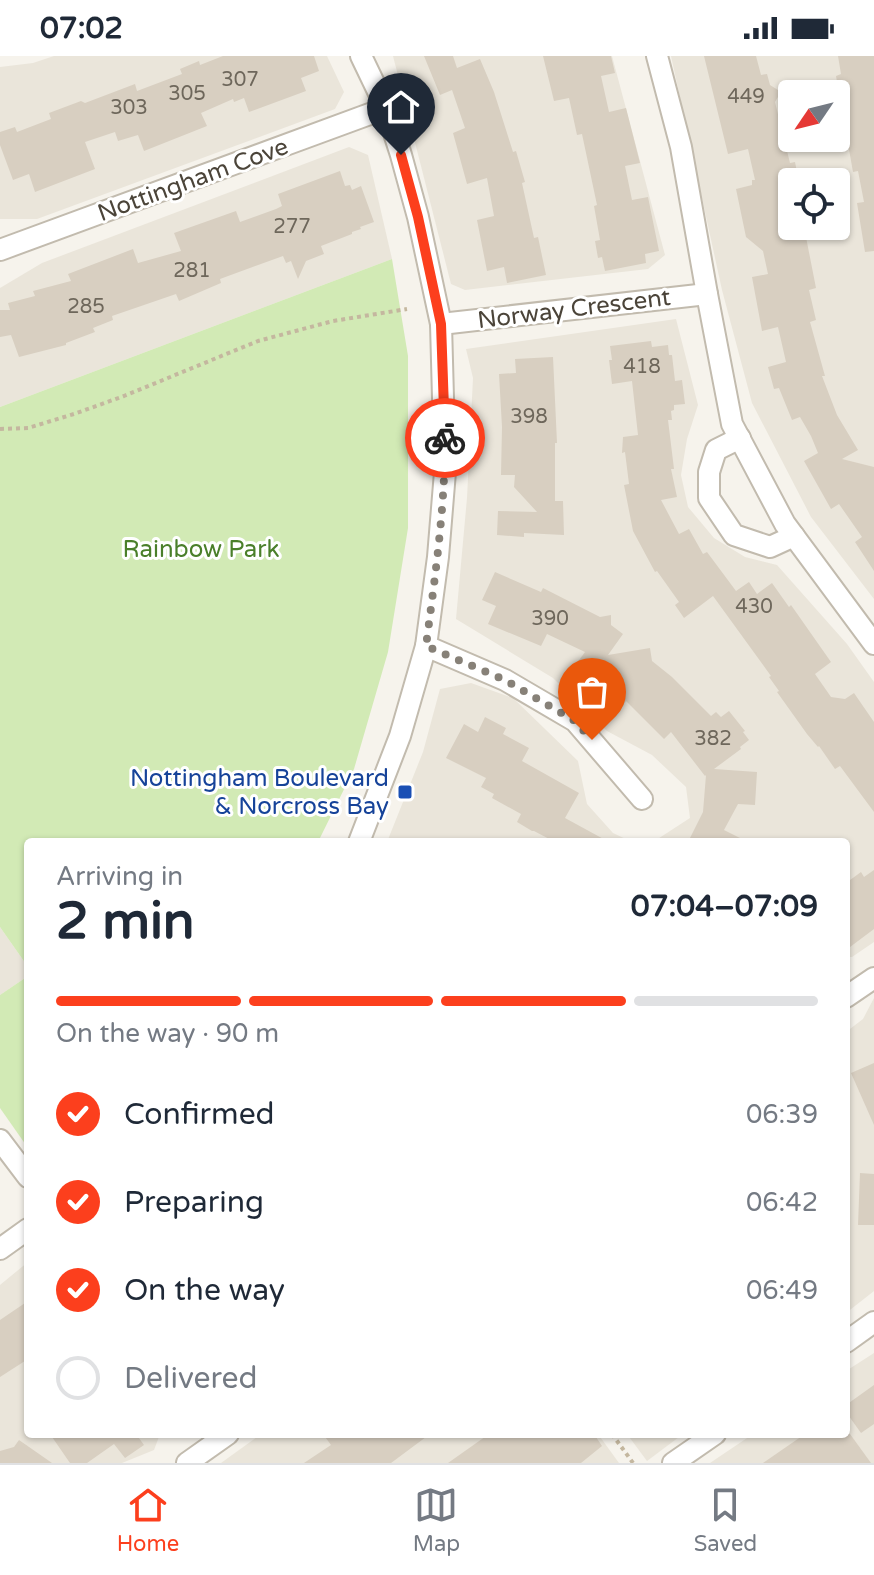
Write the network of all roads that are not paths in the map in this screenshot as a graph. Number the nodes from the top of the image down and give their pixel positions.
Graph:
1 (361, 56) edge
2 (657, 56) edge
3 (386, 108) junction
4 (0, 250) edge
5 (707, 294) junction
6 (441, 324) junction
7 (740, 438) junction
8 (794, 536) junction
9 (874, 644) edge
10 (426, 646) junction
11 (642, 799) dead end
12 (361, 838) edge
13 (874, 978) edge
14 (850, 994) edge
15 (0, 1140) edge
16 (24, 1172) edge
17 (24, 1232) edge
18 (0, 1249) edge
19 (874, 1322) edge
20 (850, 1339) edge
21 (217, 1438) edge
22 (709, 1438) edge
23 (187, 1463) edge
24 (673, 1463) edge

1 - 3 street
2 - 5 street, Norway Crescent
3 - 4 street, Nottingham Cove
3 - 6 street
5 - 6 street, Norway Crescent
5 - 7 street, Norway Crescent
6 - 10 street
7 - 8 street, Norway Crescent
7 - 8 street
8 - 9 street, Norway Crescent
10 - 11 street
10 - 12 street
13 - 14 street
15 - 16 street
17 - 18 street
19 - 20 street
21 - 23 street
22 - 24 street

